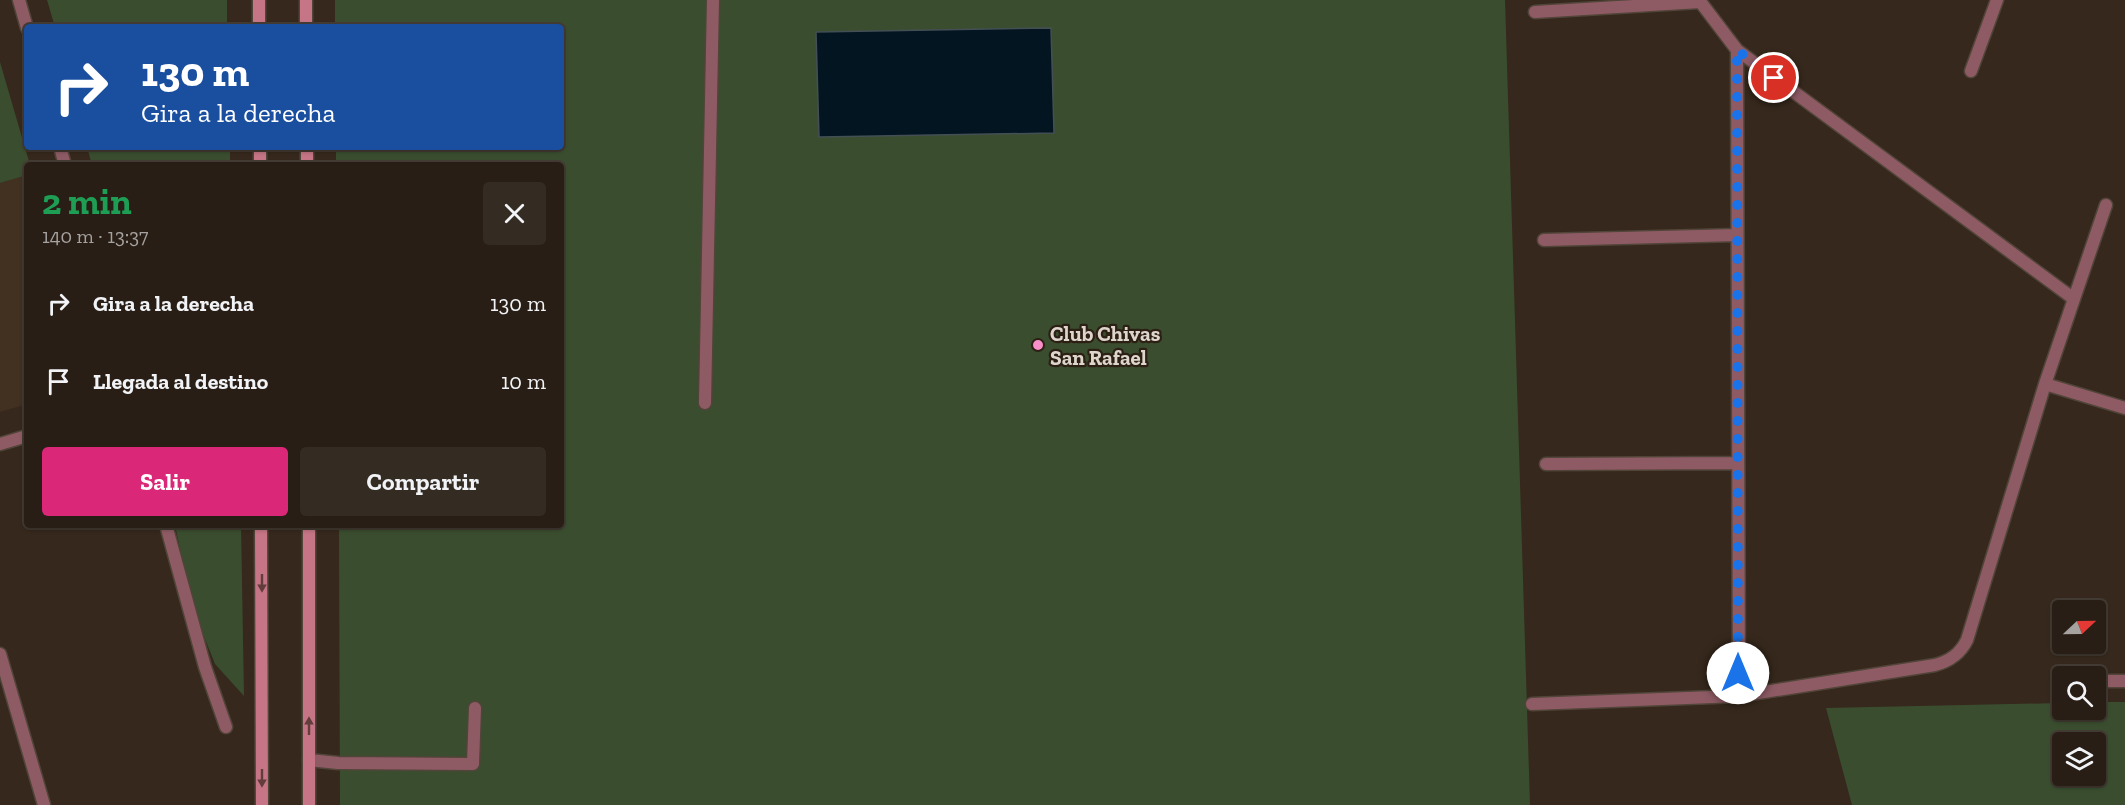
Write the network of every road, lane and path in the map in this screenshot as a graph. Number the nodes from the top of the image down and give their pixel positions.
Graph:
1 (19, 0) edge
2 (259, 0) edge
3 (306, 0) edge
4 (713, 0) edge
5 (1997, 0) edge
6 (1700, 1) edge
7 (1535, 12) dead end
8 (26, 24) edge
9 (260, 24) edge
10 (306, 24) edge
11 (1737, 50) junction
12 (1971, 71) dead end
13 (2106, 205) dead end
14 (1737, 235) junction
15 (1544, 240) dead end
16 (2073, 299) junction
17 (2045, 384) junction
18 (705, 403) dead end
19 (2125, 408) edge
20 (24, 437) edge
21 (0, 444) edge
22 (1737, 463) junction
23 (1546, 464) dead end
24 (167, 528) edge
25 (261, 528) edge
26 (309, 528) edge
27 (0, 654) edge
28 (2106, 681) dead end
29 (2125, 681) edge
30 (1738, 696) junction
31 (1532, 704) dead end
32 (475, 708) dead end
33 (226, 727) dead end
34 (309, 760) junction
35 (44, 805) edge
36 (262, 805) edge
37 (309, 805) edge

1 - 8 street
2 - 9 street
3 - 10 street
4 - 18 street
5 - 12 street
6 - 7 street
6 - 11 street
11 - 14 street
11 - 16 street
13 - 16 street
14 - 15 street
14 - 22 street
16 - 17 street
17 - 19 street
17 - 30 street
20 - 21 street
22 - 23 street
22 - 30 street
24 - 33 street
25 -> 36 street
34 -> 26 street
27 - 35 street
28 - 29 street
30 - 31 street
32 - 34 street
34 - 37 street

